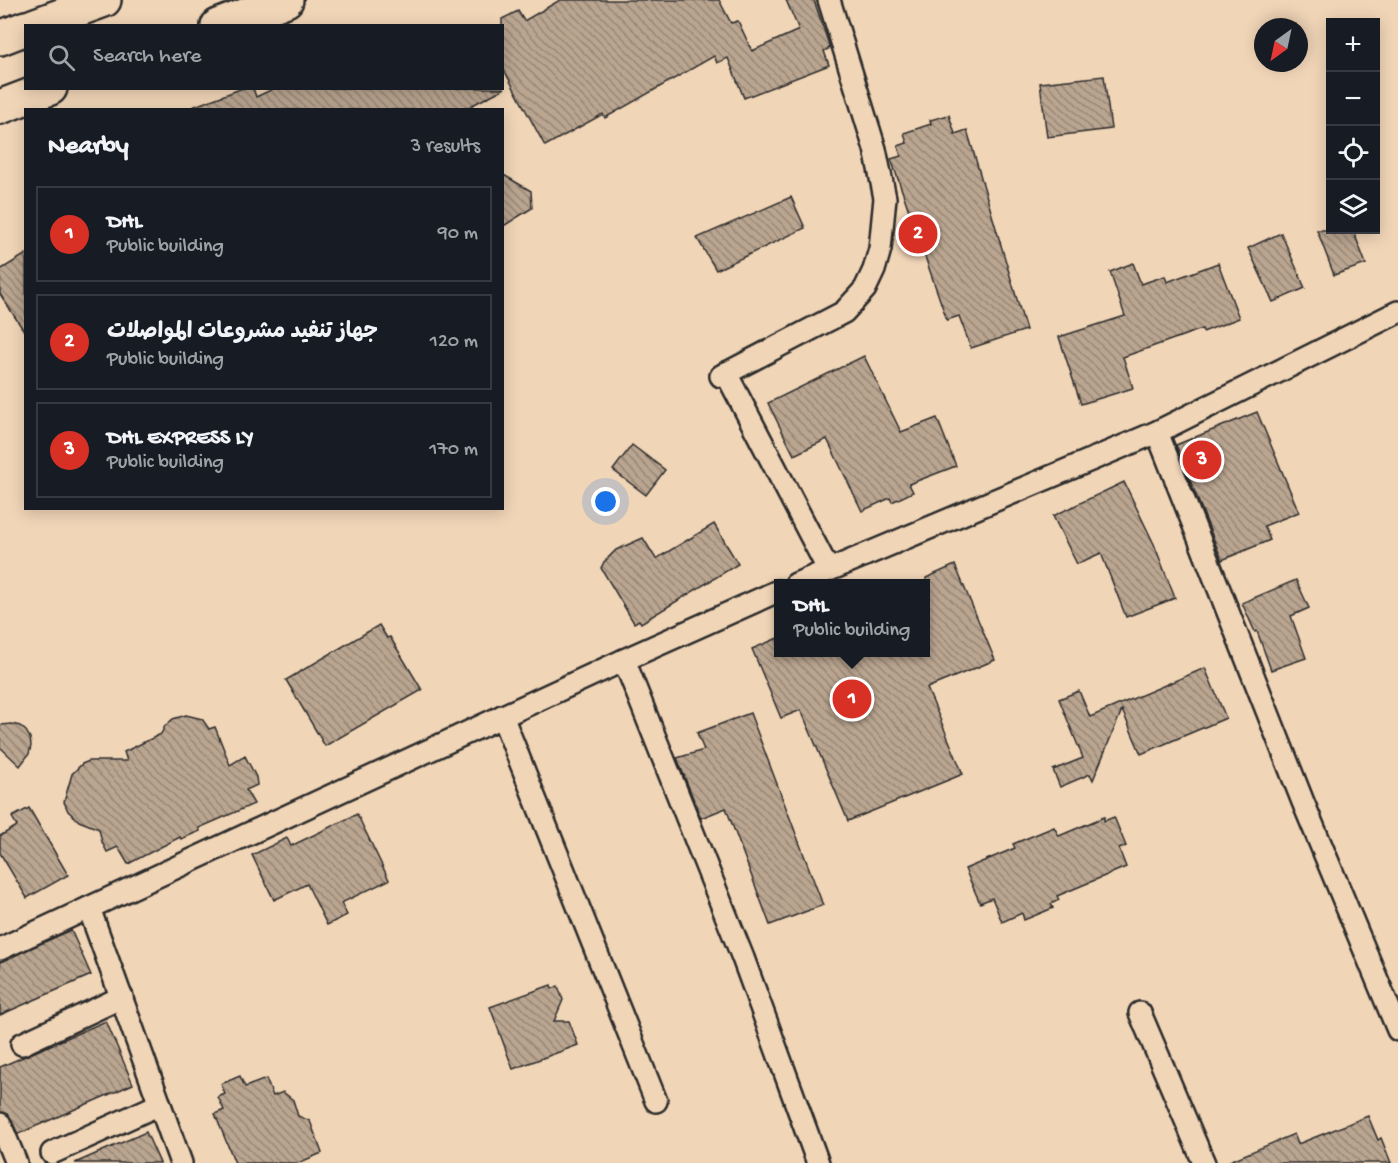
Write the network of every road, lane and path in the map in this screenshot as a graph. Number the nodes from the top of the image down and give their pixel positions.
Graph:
1 (104, 0) edge
2 (286, 0) edge
3 (829, 0) edge
4 (38, 24) edge
5 (223, 24) edge
6 (24, 29) edge
7 (0, 38) edge
8 (45, 90) edge
9 (0, 107) edge
10 (1398, 312) edge
11 (1157, 432) junction
12 (828, 569) junction
13 (807, 579) edge
14 (774, 593) edge
15 (624, 660) junction
16 (502, 716) junction
17 (89, 908) junction
18 (0, 949) edge
19 (122, 998) junction
20 (1140, 1013) dead end
21 (1398, 1030) edge
22 (22, 1044) dead end
23 (656, 1101) dead end
24 (160, 1104) junction
25 (0, 1124) edge
26 (52, 1153) dead end
27 (16, 1163) edge
28 (181, 1163) edge
29 (818, 1163) edge
30 (1204, 1163) edge

1 - 4 highway
2 - 5 highway
3 - 12 street
6 - 7 highway
8 - 9 highway
10 - 11 street
11 - 12 street
11 - 21 street
12 - 13 street
14 - 15 street
15 - 16 street
15 - 29 street
16 - 17 street
16 - 23 street
17 - 18 street
17 - 19 street
19 - 22 street
19 - 24 street
20 - 30 street
24 - 26 street
24 - 28 street
25 - 27 street

